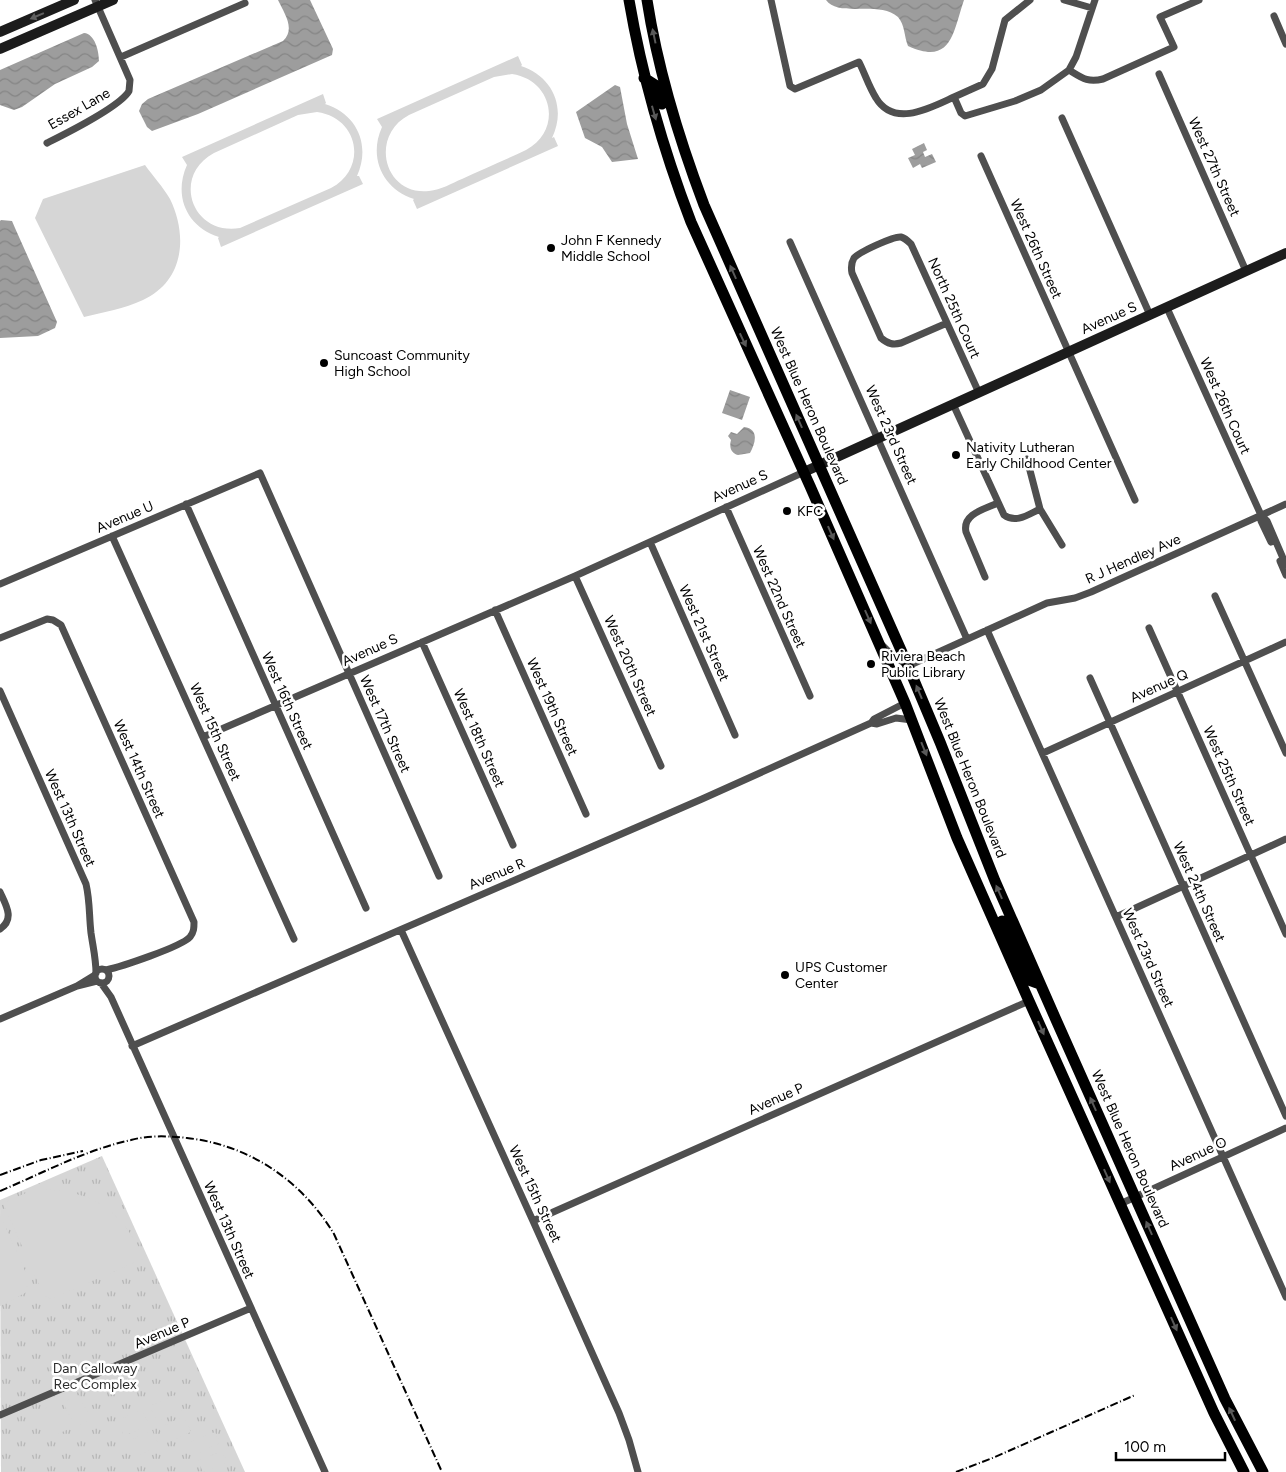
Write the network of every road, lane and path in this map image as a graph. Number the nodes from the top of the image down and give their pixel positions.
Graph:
1 (74, 0) edge
2 (113, 0) edge
3 (629, 0) edge
4 (647, 0) edge
5 (771, 0) edge
6 (1030, 0) edge
7 (1064, 0) edge
8 (1095, 0) edge
9 (1199, 0) edge
10 (97, 3) edge
11 (246, 4) edge
12 (1092, 8) junction
13 (1274, 16) dead end
14 (0, 32) edge
15 (1286, 44) edge
16 (0, 49) edge
17 (638, 49) junction
18 (121, 57) junction
19 (659, 61) junction
20 (1070, 70) junction
21 (1159, 74) dead end
22 (644, 78) junction
23 (954, 97) junction
24 (1062, 118) dead end
25 (47, 143) dead end
26 (981, 156) dead end
27 (696, 183) junction
28 (790, 242) dead end
29 (1286, 253) edge
30 (1246, 271) junction
31 (1166, 308) junction
32 (1150, 315) junction
33 (947, 322) junction
34 (1068, 352) junction
35 (979, 393) junction
36 (953, 404) junction
37 (878, 438) junction
38 (1027, 459) dead end
39 (819, 466) junction
40 (804, 472) junction
41 (260, 473) joint
42 (1135, 500) dead end
43 (998, 503) junction
44 (186, 504) junction
45 (1286, 504) edge
46 (726, 507) junction
47 (1040, 509) junction
48 (1261, 515) junction
49 (112, 536) junction
50 (650, 542) junction
51 (1062, 545) dead end
52 (1286, 565) edge
53 (1286, 575) edge
54 (575, 576) junction
55 (985, 577) dead end
56 (0, 584) edge
57 (1215, 596) dead end
58 (496, 610) junction
59 (1150, 628) dead end
60 (987, 630) junction
61 (0, 638) edge
62 (967, 639) junction
63 (878, 640) junction
64 (422, 642) junction
65 (1286, 642) edge
66 (1244, 661) junction
67 (908, 666) junction
68 (349, 674) junction
69 (1090, 678) dead end
70 (0, 691) edge
71 (1178, 691) junction
72 (810, 696) dead end
73 (905, 703) junction
74 (276, 706) junction
75 (912, 720) junction
76 (1110, 722) junction
77 (871, 724) junction
78 (735, 735) dead end
79 (203, 737) junction
80 (1043, 753) junction
81 (1286, 754) edge
82 (661, 766) dead end
83 (586, 814) dead end
84 (1286, 839) edge
85 (513, 845) dead end
86 (1251, 855) junction
87 (439, 876) dead end
88 (1183, 886) junction
89 (0, 892) edge
90 (366, 908) dead end
91 (988, 908) junction
92 (1116, 916) junction
93 (0, 929) edge
94 (401, 930) junction
95 (1286, 934) edge
96 (294, 938) dead end
97 (96, 960) junction
98 (123, 966) junction
99 (104, 970) junction
100 (97, 978) junction
101 (109, 979) junction
102 (1040, 984) junction
103 (111, 997) junction
104 (1029, 1001) junction
105 (0, 1019) edge
106 (132, 1046) junction
107 (1077, 1068) junction
108 (1286, 1116) edge
109 (1286, 1128) edge
110 (1223, 1156) junction
111 (1135, 1197) junction
112 (1120, 1204) junction
113 (534, 1221) junction
114 (1286, 1297) edge
115 (251, 1308) junction
116 (0, 1415) edge
117 (325, 1472) edge
118 (638, 1472) edge
119 (1244, 1472) edge
120 (1263, 1472) edge

1 -> 14 street
2 - 10 street
3 - 17 main road
19 -> 4 main road, West Blue Heron Boulevard
5 - 23 street
6 - 23 street
7 - 12 street
8 - 12 street
9 - 20 street
10 - 16 street
10 - 18 street
11 - 18 street
12 - 20 street
13 - 15 street
17 - 19 main road
17 - 22 main road
18 - 25 street, Essex Lane
19 - 27 main road, West Blue Heron Boulevard
20 - 23 street
21 - 30 street, West 27th Street
22 - 27 main road
22 -> 40 main road
24 - 32 street
26 - 34 street, West 26th Street
39 -> 27 main road, West Blue Heron Boulevard
28 - 37 street, West 23rd Street
29 - 30 street, Avenue S
30 - 31 street, Avenue S
31 - 32 street, Avenue S
31 - 48 street, West 26th Court
32 - 34 street, Avenue S
33 - 33 street, North 25th Court
33 - 35 street, North 25th Court
34 - 35 street, Avenue S
34 - 42 street, West 26th Street
35 - 36 street, Avenue S
36 - 37 street, Avenue S
36 - 43 street
37 - 39 street, Avenue S
37 - 62 street, West 23rd Street
38 - 47 street
39 - 40 street, Avenue S
39 - 67 main road, West Blue Heron Boulevard
40 - 46 street, Avenue S
40 -> 63 main road
41 - 44 street, Avenue U
41 - 68 street, West 17th Street
43 - 47 street
43 - 55 street
44 - 49 street, Avenue U
44 - 74 street, West 16th Street
45 - 48 street, R J Hendley Ave
46 - 50 street, Avenue S
46 - 72 street, West 22nd Street
47 - 51 street
48 - 52 street, West 26th Court
48 - 53 street, West 26th Court
48 - 60 street, R J Hendley Ave
49 - 56 street, Avenue U
49 - 79 street, West 15th Street
50 - 54 street, Avenue S
50 - 78 street, West 21st Street
54 - 58 street, Avenue S
54 - 82 street, West 20th Street
57 - 66 street
58 - 64 street, Avenue S
58 - 83 street, West 19th Street
59 - 71 street, West 25th Street
60 - 62 street
60 - 80 street, West 23rd Street
61 - 98 street, West 14th Street
62 - 67 street
63 - 67 street
63 - 73 main road
64 - 68 street, Avenue S
64 - 85 street, West 18th Street
65 - 66 street, Avenue Q
66 - 71 street, Avenue Q
66 - 81 street
102 -> 67 main road, West Blue Heron Boulevard
68 - 74 street, Avenue S
68 - 87 street, West 17th Street
69 - 76 street, West 24th Street
70 - 97 street, West 13th Street
71 - 76 street, Avenue Q
71 - 86 street, West 25th Street
73 - 75 main road
73 - 77 street, Avenue R
74 - 79 street, Avenue S
74 - 90 street, West 16th Street
75 - 77 street, Avenue R
75 -> 91 main road
76 - 80 street, Avenue Q
76 - 88 street, West 24th Street
77 - 94 street, Avenue R
79 - 96 street, West 15th Street
80 - 92 street, West 23rd Street
84 - 86 street
86 - 88 street
86 - 95 street, West 25th Street
88 - 92 street
88 - 108 street, West 24th Street
89 - 93 street
91 - 102 main road
91 - 104 main road
92 - 110 street, West 23rd Street
94 - 106 street, Avenue R
94 - 113 street, West 15th Street
97 - 99 street, West 13th Street
97 - 100 street, West 13th Street
98 - 99 street
98 - 101 street
99 - 100 street
99 - 101 street
100 - 101 street
100 - 103 street, West 13th Street
100 - 105 street
101 - 103 street, West 13th Street
102 - 107 main road, West Blue Heron Boulevard
103 - 106 street, West 13th Street
104 - 107 main road
104 -> 112 main road
104 - 113 street, Avenue P
106 - 115 street, West 13th Street
111 -> 107 main road, West Blue Heron Boulevard
109 - 110 street, Avenue O
110 - 111 street, Avenue O
110 - 114 street, West 23rd Street
111 - 112 street, Avenue O
120 -> 111 main road, West Blue Heron Boulevard
112 -> 119 main road
113 - 118 street, West 15th Street
115 - 116 street, Avenue P
115 - 117 street, West 13th Street

